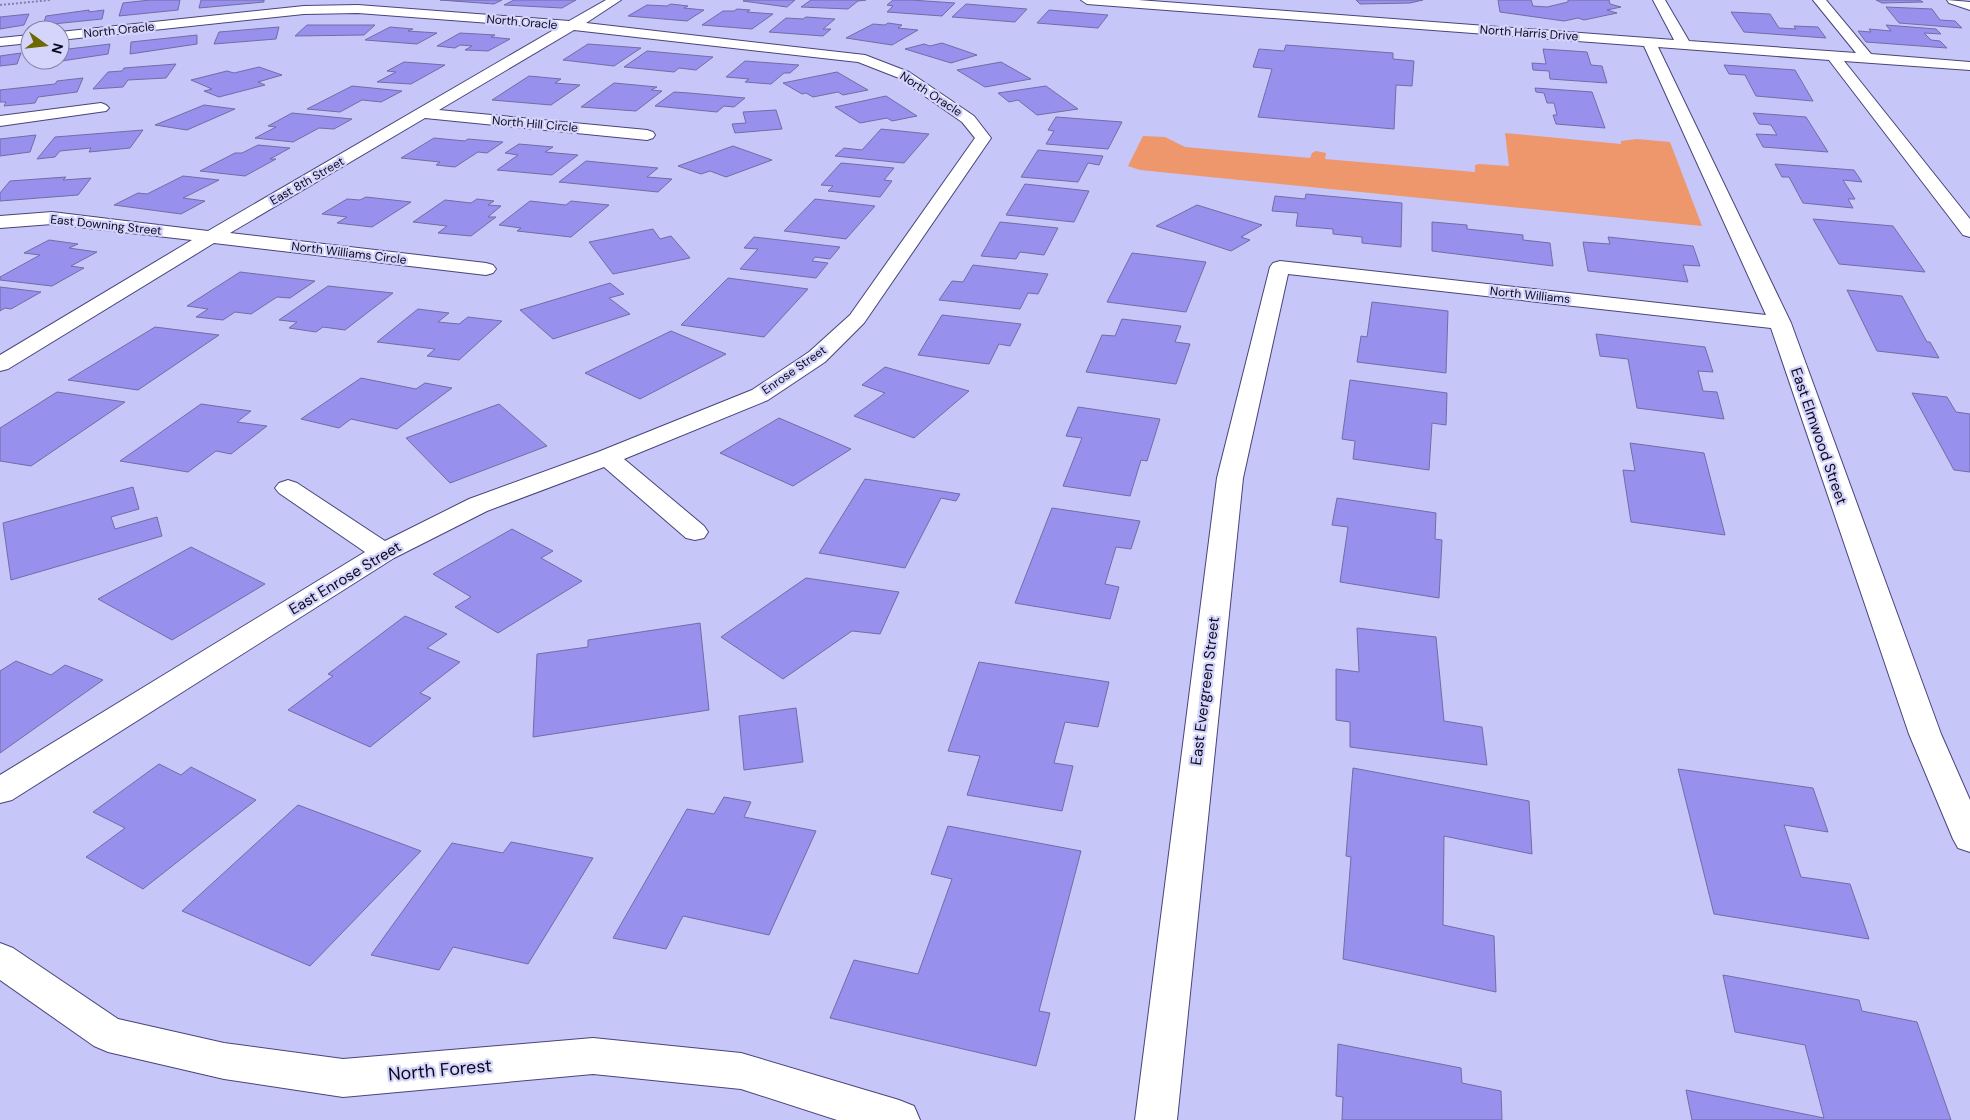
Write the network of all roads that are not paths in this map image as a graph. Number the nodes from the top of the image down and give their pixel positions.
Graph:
1 (615, 0) edge
2 (1087, 0) edge
3 (1659, 0) edge
4 (1819, 0) edge
5 (1953, 0) edge
6 (1970, 6) edge
7 (572, 26) junction
8 (70, 35) edge
9 (20, 40) edge
10 (0, 42) edge
11 (1649, 42) junction
12 (1684, 45) junction
13 (1833, 56) junction
14 (1867, 58) junction
15 (1970, 66) edge
16 (101, 108) dead end
17 (423, 114) junction
18 (968, 119) joint
19 (0, 121) edge
20 (647, 135) dead end
21 (0, 222) edge
22 (1970, 231) edge
23 (212, 236) junction
24 (1280, 267) joint
25 (486, 269) dead end
26 (1780, 323) junction
27 (0, 364) edge
28 (607, 457) junction
29 (288, 488) dead end
30 (694, 532) dead end
31 (384, 552) junction
32 (0, 791) edge
33 (1970, 839) edge
34 (0, 959) edge
35 (899, 1120) edge
36 (1156, 1120) edge

1 - 7 street, East 8th Street
2 - 11 street, North Harris Drive
3 - 12 street
4 - 14 street
5 - 6 street
7 - 8 street, North Oracle
7 - 17 street, East 8th Street
7 - 18 street, North Oracle
9 - 10 street
11 - 12 street, North Harris Drive
11 - 26 street, East Elmwood Street
12 - 13 street, North Harris Drive
13 - 14 street, North Harris Drive
13 - 22 street
14 - 15 street, North Harris Drive
16 - 19 street
17 - 20 street, North Hill Circle
17 - 23 street, East 8th Street
18 - 28 street, Enrose Street
21 - 23 street, East Downing Street
23 - 25 street, North Williams Circle
23 - 27 street, East 8th Street
24 - 26 street, North Williams
24 - 36 street, East Evergreen Street
26 - 33 street, East Elmwood Street
28 - 30 street
28 - 31 street, East Enrose Street
29 - 31 street
31 - 32 street, East Enrose Street
34 - 35 street, North Forest

